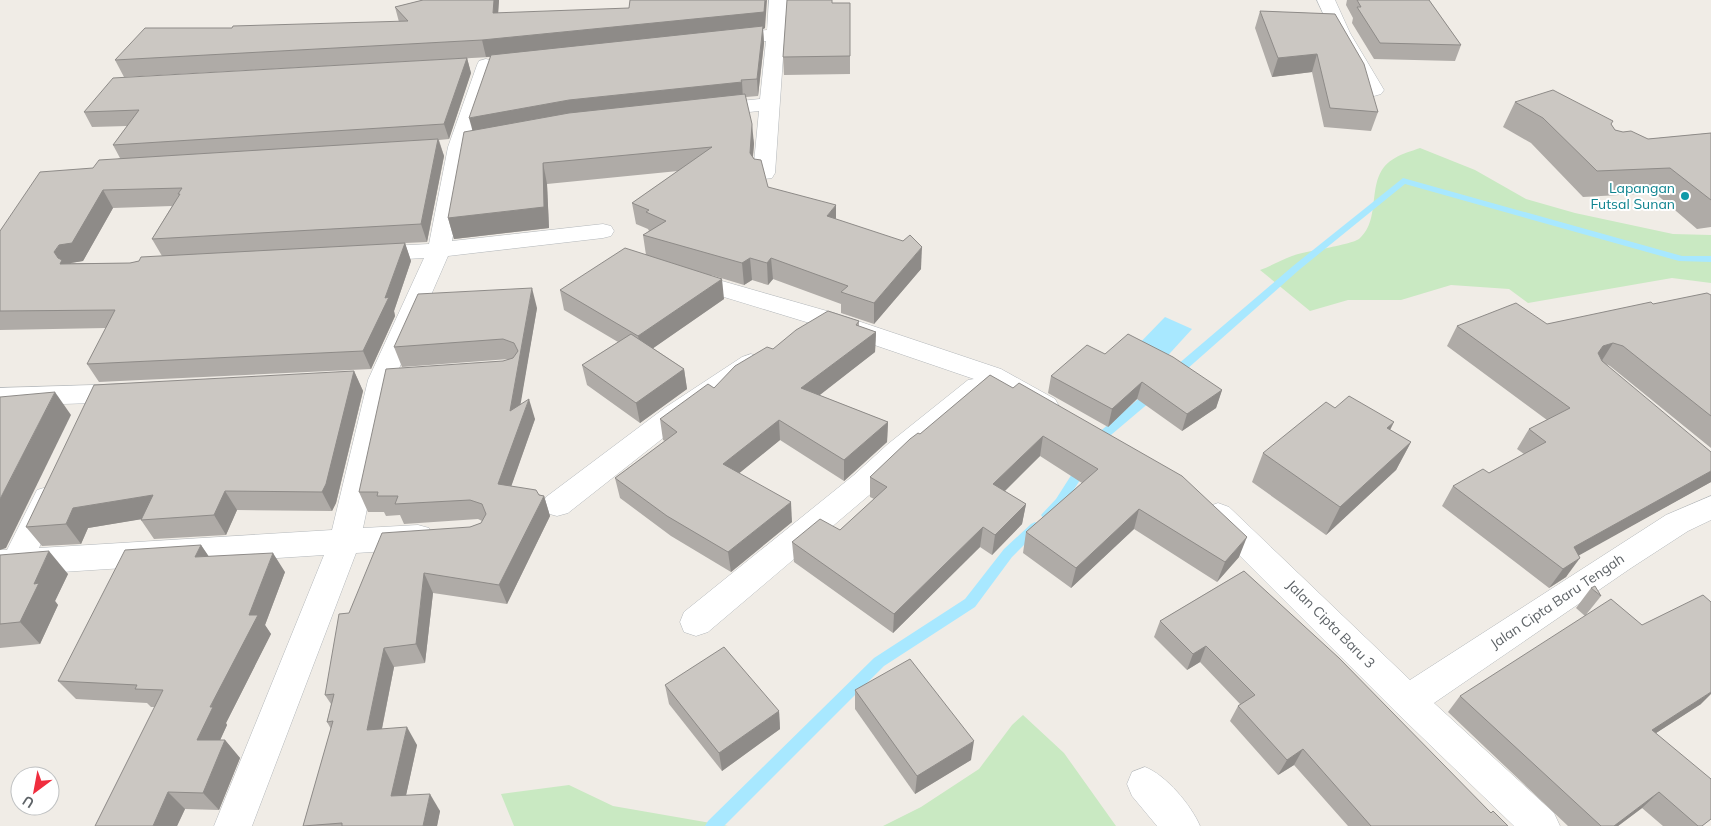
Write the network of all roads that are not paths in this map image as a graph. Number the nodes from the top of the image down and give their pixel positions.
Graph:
1 (778, 0) edge
2 (1326, 0) edge
3 (774, 35) junction
4 (707, 42) edge
5 (486, 65) edge
6 (1374, 90) edge
7 (771, 104) junction
8 (692, 112) edge
9 (764, 173) edge
10 (603, 231) dead end
11 (439, 250) junction
12 (351, 255) edge
13 (666, 272) edge
14 (825, 319) junction
15 (800, 334) edge
16 (775, 349) edge
17 (992, 375) junction
18 (411, 377) edge
19 (381, 380) junction
20 (352, 381) edge
21 (146, 392) edge
22 (96, 395) junction
23 (0, 397) edge
24 (1069, 419) edge
25 (84, 421) edge
26 (58, 474) edge
27 (1194, 493) edge
28 (557, 505) dead end
29 (1711, 507) edge
30 (449, 535) edge
31 (345, 542) junction
32 (8, 563) edge
33 (696, 622) dead end
34 (1408, 701) junction
35 (1145, 784) dead end
36 (233, 826) edge
37 (1181, 826) edge
38 (1541, 826) edge

1 - 3 street
2 - 6 street
3 - 4 street
3 - 7 street
5 - 11 street
7 - 8 street
7 - 9 street
10 - 11 street
11 - 12 street
11 - 19 street
13 - 14 street
14 - 15 street
14 - 17 street
16 - 28 street
17 - 24 street
17 - 33 street
18 - 19 street
19 - 20 street
19 - 31 street
21 - 22 street
22 - 23 street
22 - 25 street
26 - 32 street
27 - 34 street, Jalan Cipta Baru 3
29 - 34 street, Jalan Cipta Baru Tengah
30 - 31 street
31 - 32 street
31 - 36 street
34 - 38 street, Jalan Cipta Baru 3
35 - 37 street

